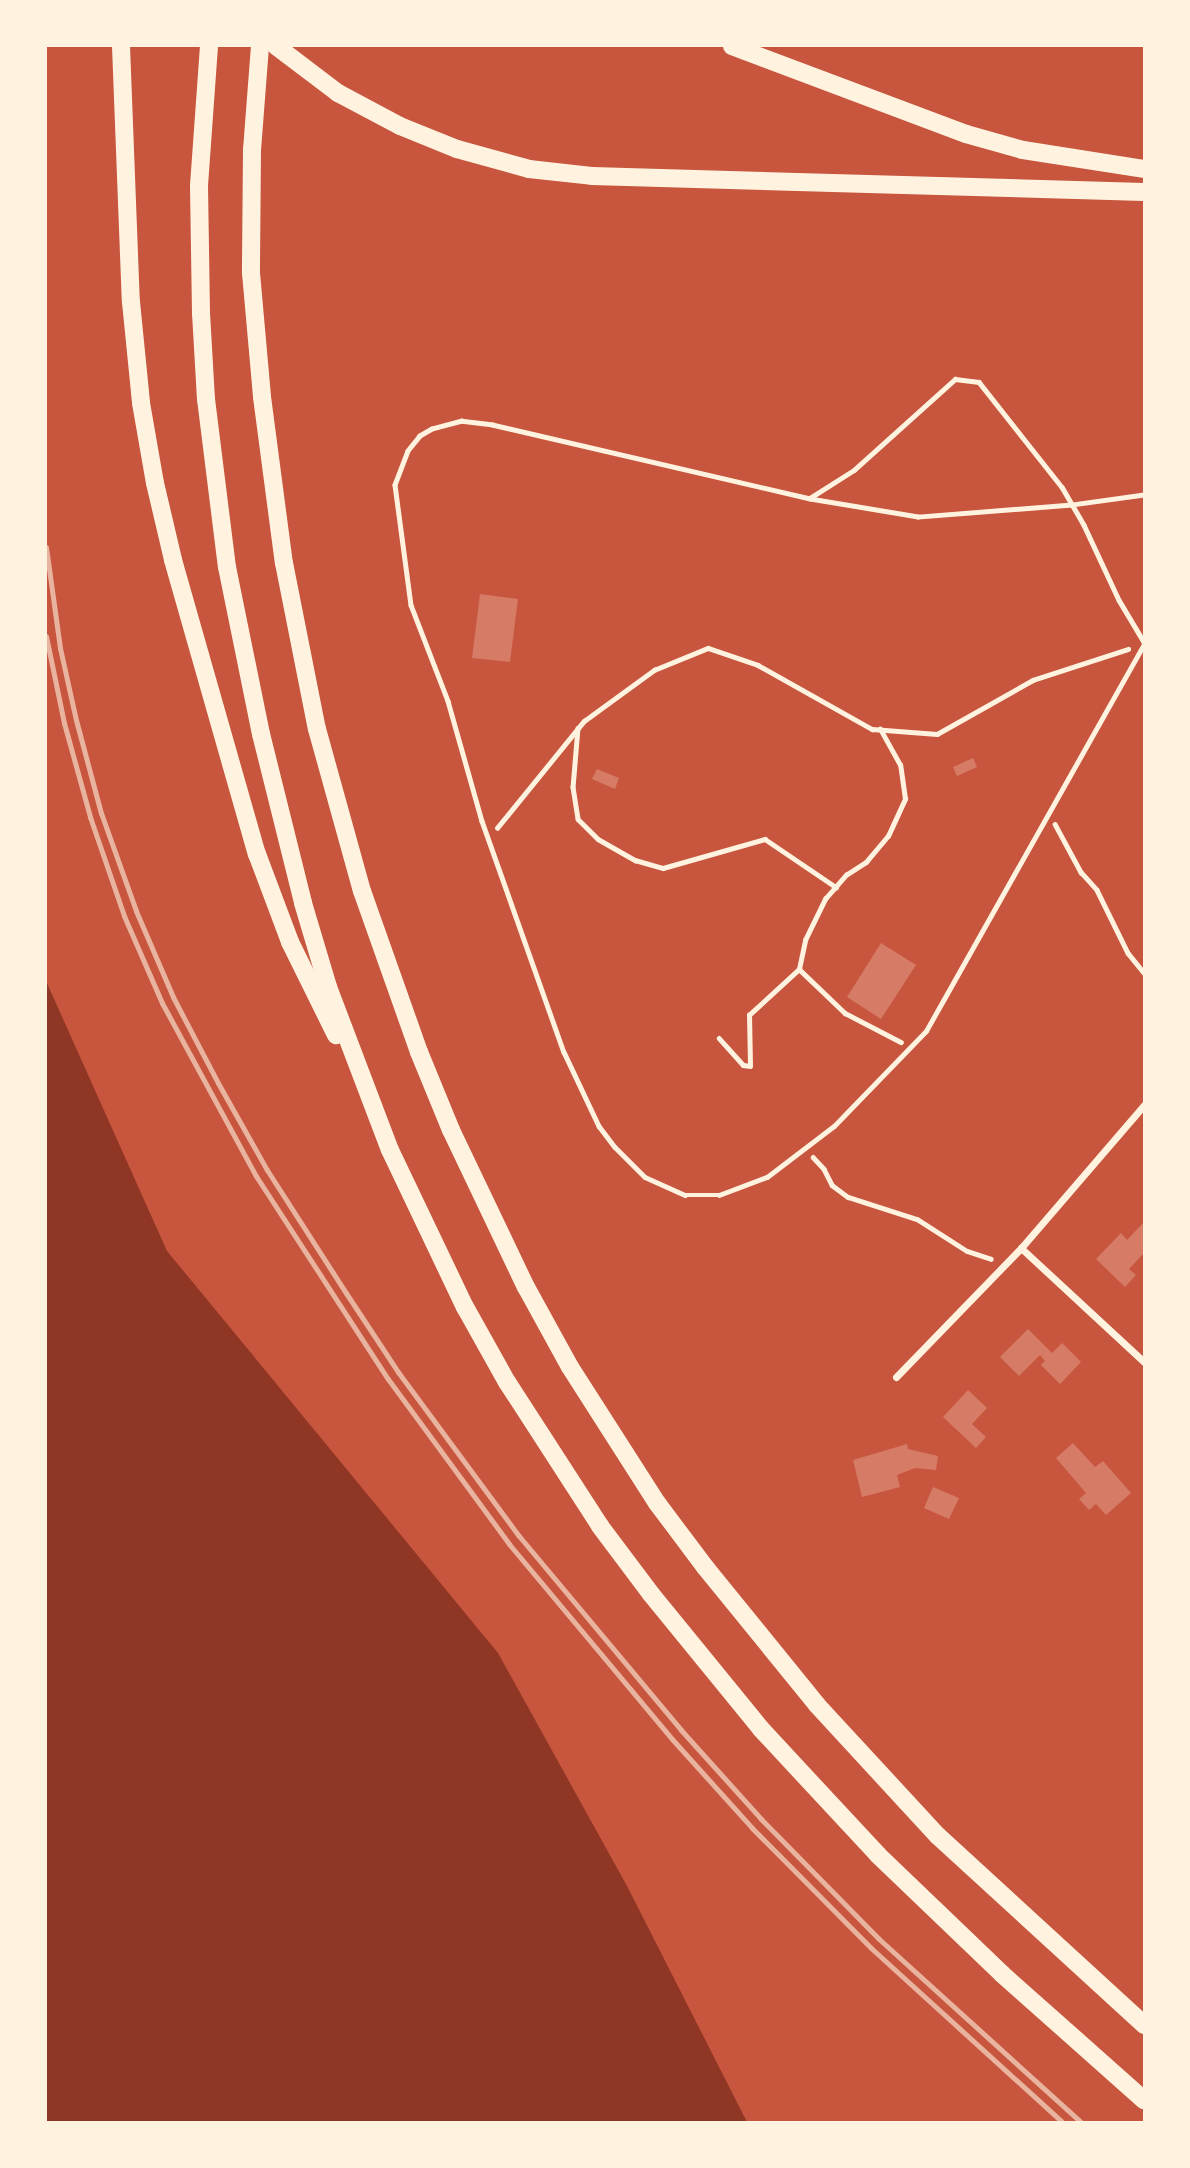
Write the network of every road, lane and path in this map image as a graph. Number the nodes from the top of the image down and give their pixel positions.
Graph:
1 (121, 46) edge
2 (209, 46) edge
3 (260, 46) edge
4 (276, 46) edge
5 (732, 46) edge
6 (1144, 169) edge
7 (1144, 192) edge
8 (1144, 495) edge
9 (810, 499) junction
10 (1072, 505) junction
11 (1144, 643) edge
12 (1132, 648) dead end
13 (578, 728) junction
14 (880, 729) junction
15 (1048, 815) junction
16 (488, 839) junction
17 (836, 887) junction
18 (799, 969) junction
19 (1144, 973) edge
20 (719, 1038) dead end
21 (909, 1049) junction
22 (357, 1069) junction
23 (1144, 1105) edge
24 (805, 1148) junction
25 (1021, 1248) junction
26 (1005, 1265) junction
27 (1144, 1362) edge
28 (896, 1377) dead end
29 (1144, 2025) edge
30 (1144, 2100) edge

1 - 22 highway
2 - 22 highway
3 - 29 highway
4 - 7 highway
5 - 6 highway
8 - 10 lane
9 - 10 lane
9 - 10 lane
9 - 16 lane
10 - 11 lane
11 - 15 lane
12 - 14 path
13 - 14 path
13 - 16 path
13 - 17 path
14 - 17 path
15 - 19 path
15 - 21 lane
16 - 24 lane
17 - 18 path
18 - 20 path
18 - 21 path
21 - 24 lane
22 - 30 highway
23 - 25 street
24 - 26 path
25 - 26 street
25 - 27 street
26 - 28 street

